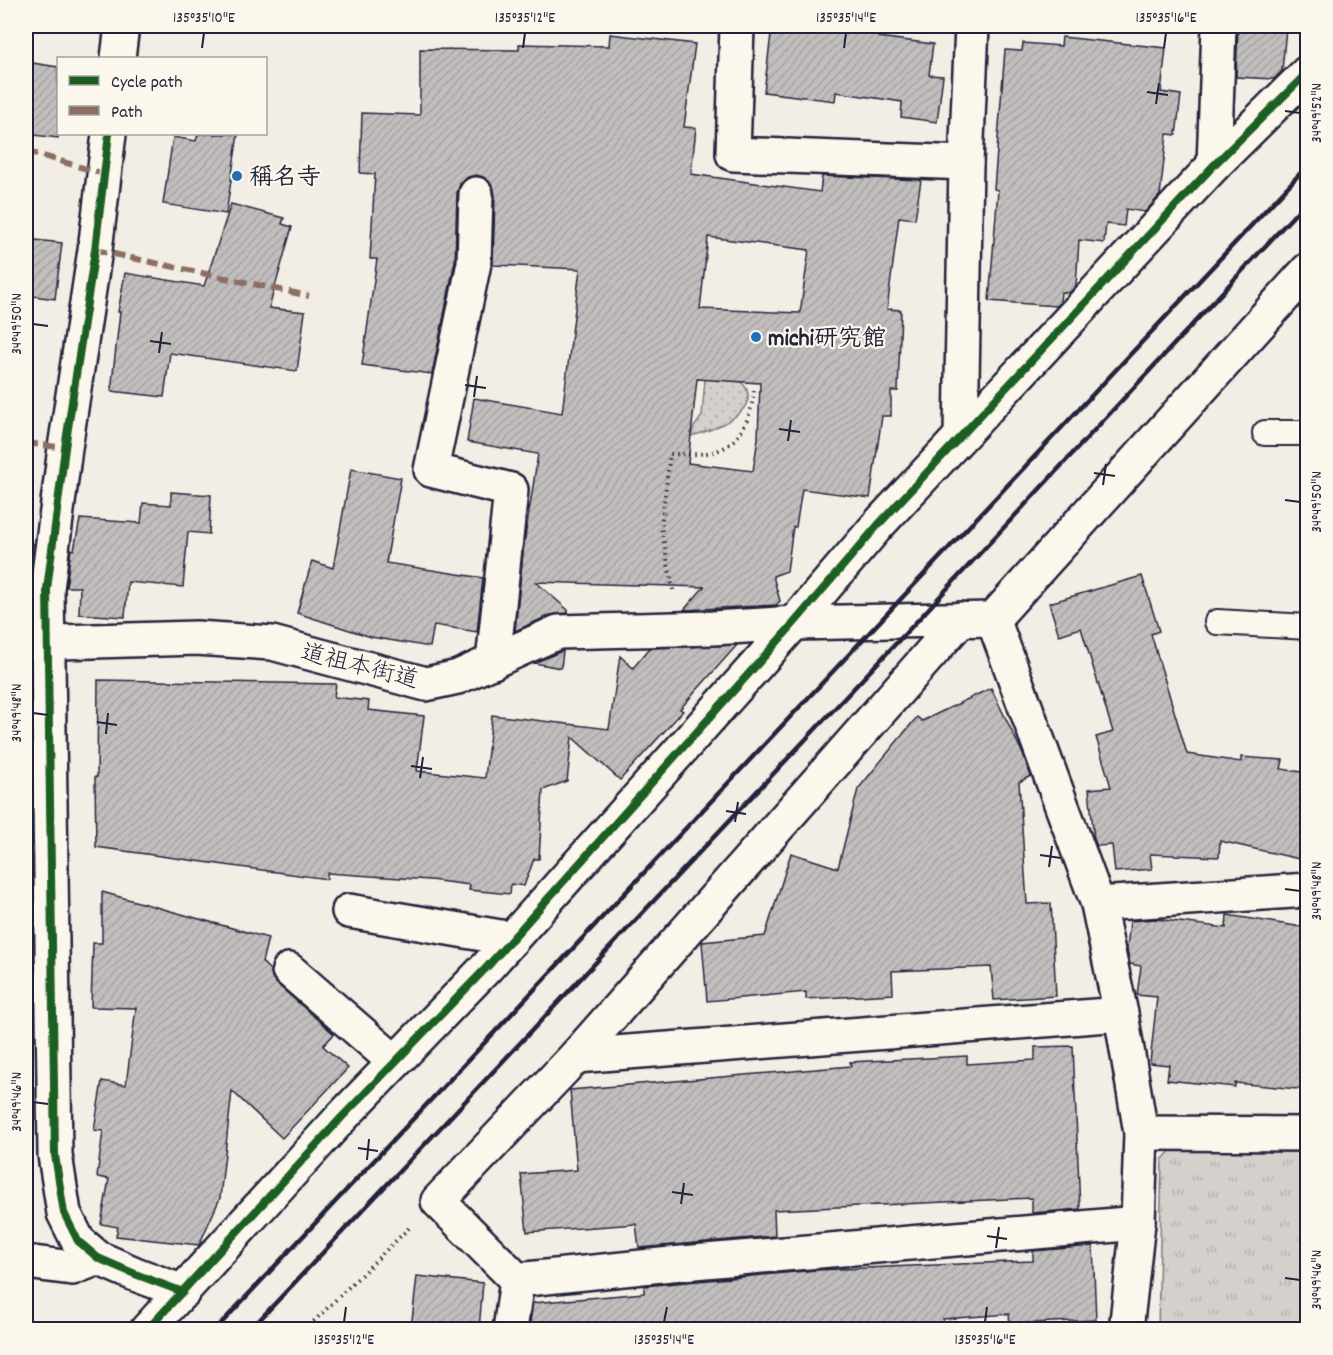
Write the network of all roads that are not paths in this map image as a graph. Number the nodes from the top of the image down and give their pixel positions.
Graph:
1 (122, 26) edge
2 (736, 26) edge
3 (972, 26) edge
4 (1219, 26) edge
5 (118, 57) edge
6 (1308, 72) edge
7 (109, 135) edge
8 (966, 163) junction
9 (1214, 165) junction
10 (476, 194) dead end
11 (1308, 270) edge
12 (1265, 433) dead end
13 (1308, 433) edge
14 (961, 435) junction
15 (977, 619) junction
16 (1217, 622) dead end
17 (794, 623) junction
18 (1308, 627) edge
19 (37, 643) edge
20 (493, 662) junction
21 (1308, 890) edge
22 (1098, 904) junction
23 (349, 911) dead end
24 (512, 939) junction
25 (289, 970) dead end
26 (1121, 1014) junction
27 (576, 1056) junction
28 (395, 1062) junction
29 (1141, 1133) junction
30 (1308, 1134) edge
31 (1138, 1223) junction
32 (98, 1258) junction
33 (26, 1262) edge
34 (517, 1280) junction
35 (183, 1292) junction
36 (147, 1329) edge
37 (510, 1329) edge
38 (1126, 1329) edge

1 - 5 street
2 - 8 street
3 - 8 street
4 - 9 street
6 - 9 street
7 - 19 street
8 - 14 street
9 - 14 street
10 - 20 street
11 - 15 street
12 - 13 lane
14 - 17 street
15 - 17 street, 道祖本街道
15 - 22 street
15 - 27 street
16 - 18 lane
17 - 20 street, 道祖本街道
17 - 24 street
19 - 20 street, 道祖本街道
19 - 32 street
21 - 22 street
22 - 26 street
23 - 24 street
24 - 28 street
25 - 28 street
26 - 27 street
26 - 29 street
27 - 34 street
28 - 35 street
29 - 30 street
29 - 31 street
31 - 34 street
31 - 38 street
32 - 33 street
32 - 35 street
34 - 37 street
35 - 36 street

